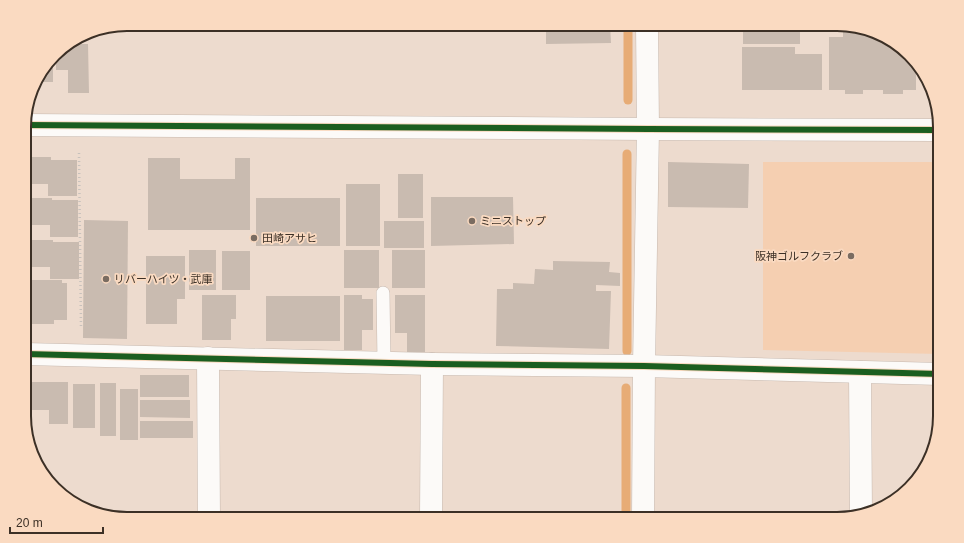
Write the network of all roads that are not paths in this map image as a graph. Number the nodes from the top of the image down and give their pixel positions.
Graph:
1 (647, 31) edge
2 (31, 125) edge
3 (648, 130) junction
4 (933, 130) edge
5 (383, 293) dead end
6 (31, 354) edge
7 (208, 358) junction
8 (384, 363) junction
9 (432, 364) junction
10 (644, 366) junction
11 (860, 372) junction
12 (933, 374) edge
13 (861, 509) edge
14 (209, 512) edge
15 (430, 512) edge
16 (643, 512) edge

1 - 3 street
2 - 3 street
3 - 4 street
3 - 10 street
5 - 8 lane
6 - 7 street
7 - 8 street
7 - 14 street
8 - 9 street
9 - 10 street
9 - 15 street
10 - 11 street
10 - 16 street
11 - 12 street
11 - 13 street

